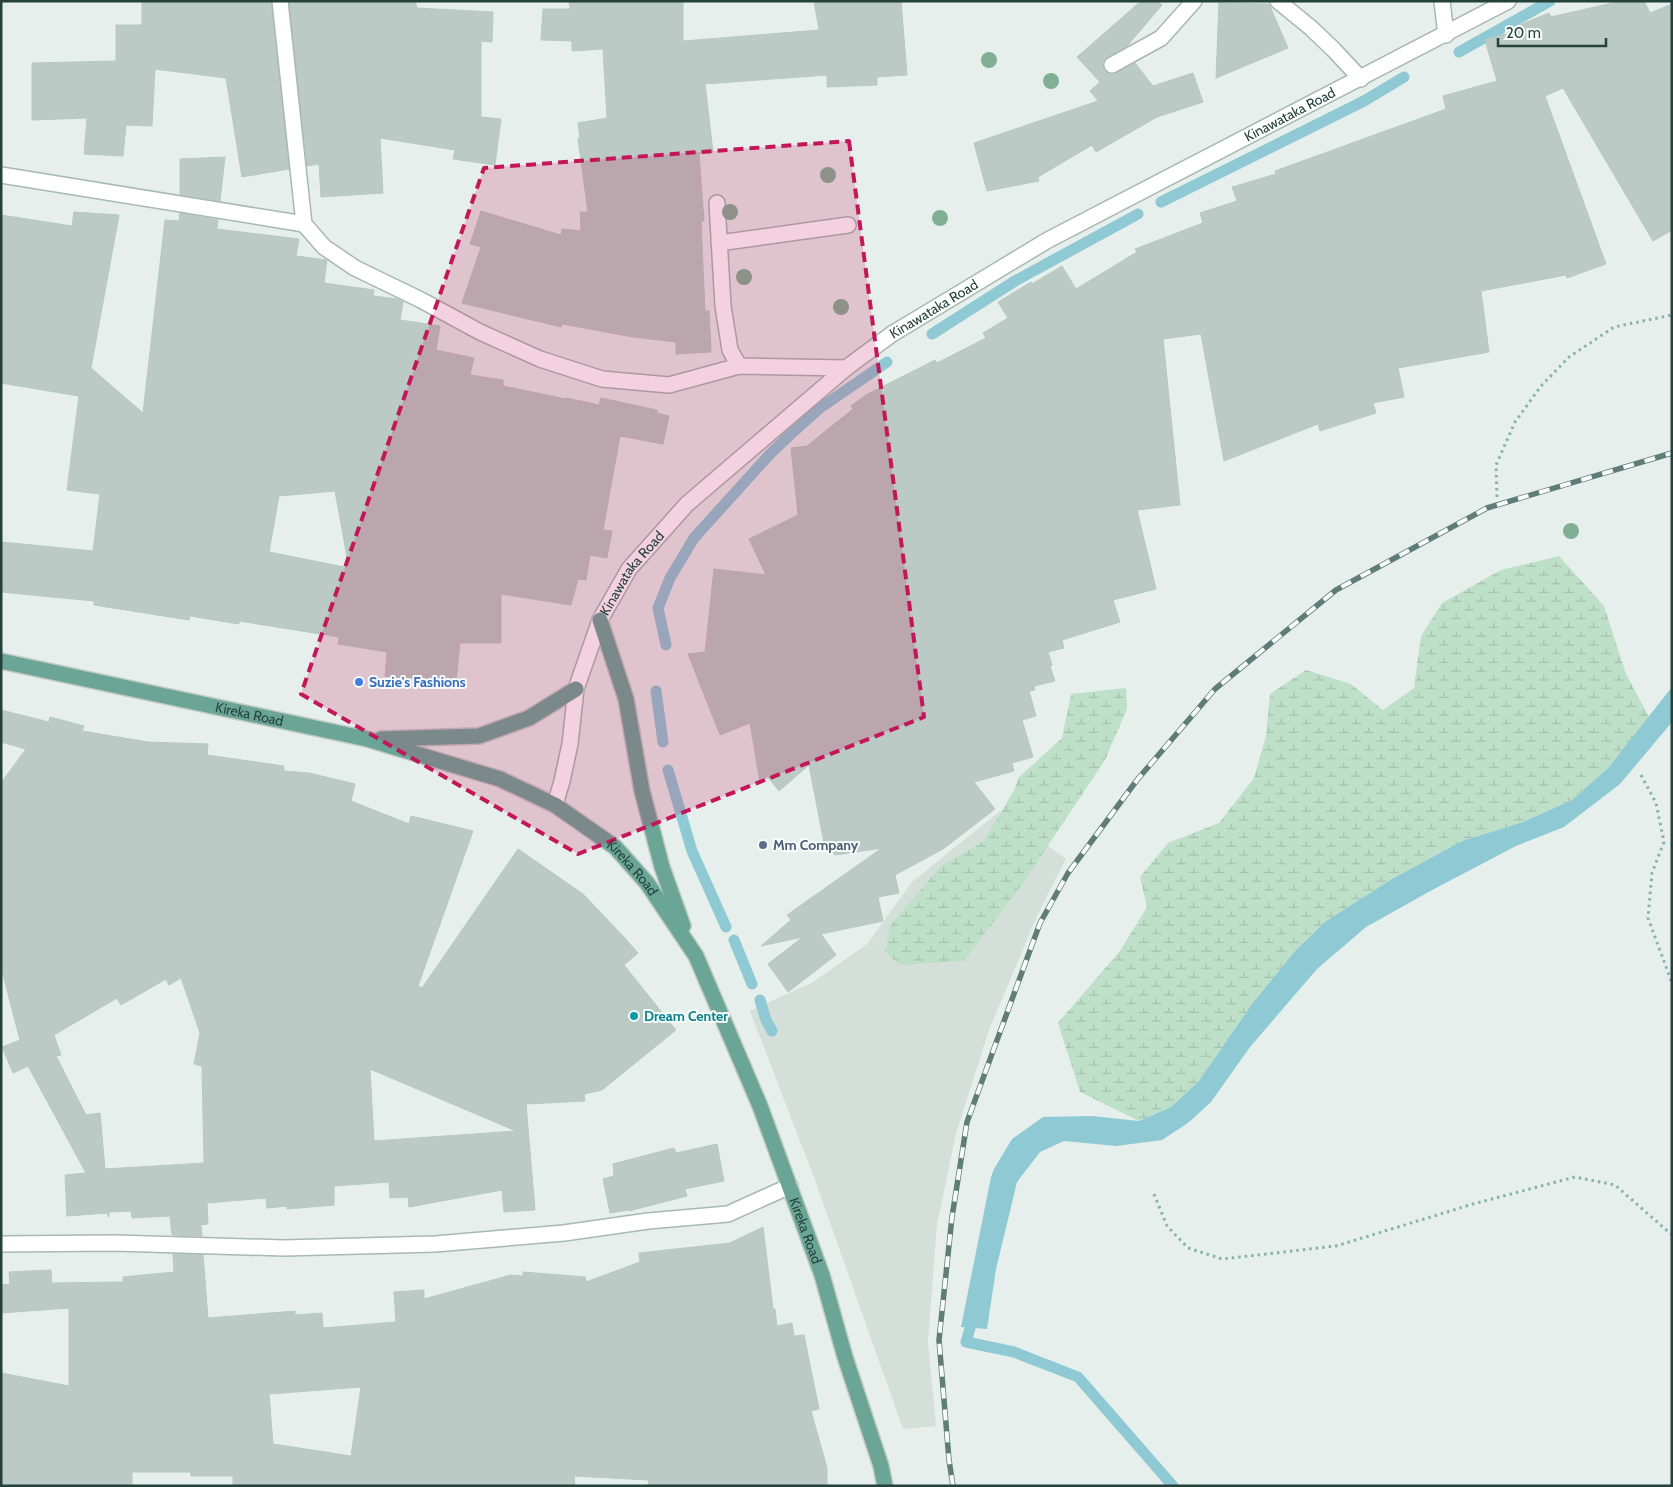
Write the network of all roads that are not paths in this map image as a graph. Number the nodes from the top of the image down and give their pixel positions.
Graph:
1 (280, 1) edge
2 (1194, 1) edge
3 (1278, 1) edge
4 (1442, 1) edge
5 (1508, 1) edge
6 (1446, 35) junction
7 (1112, 65) dead end
8 (1361, 79) junction
9 (1, 175) edge
10 (717, 203) dead end
11 (304, 224) junction
12 (848, 225) dead end
13 (719, 243) junction
14 (739, 366) junction
15 (846, 368) junction
16 (600, 620) junction
17 (1, 661) edge
18 (576, 690) junction
19 (367, 739) junction
20 (555, 805) junction
21 (696, 956) junction
22 (790, 1186) junction
23 (1, 1244) edge
24 (885, 1486) edge

1 - 11 street
2 - 7 street
3 - 8 street
4 - 6 street
5 - 6 street, Kinawataka Road
6 - 8 street, Kinawataka Road
8 - 15 street, Kinawataka Road
9 - 11 street
10 - 13 street
11 - 14 street
12 - 13 street
13 - 14 street
14 - 15 street
15 - 16 street, Kinawataka Road
16 - 18 street, Kinawataka Road
16 - 21 main road
17 - 19 main road, Kireka Road
18 - 19 main road
18 - 20 street, Kinawataka Road
19 - 20 main road, Kireka Road
20 - 21 main road, Kireka Road
21 - 22 main road, Kireka Road
22 - 23 street
22 - 24 main road, Kireka Road

